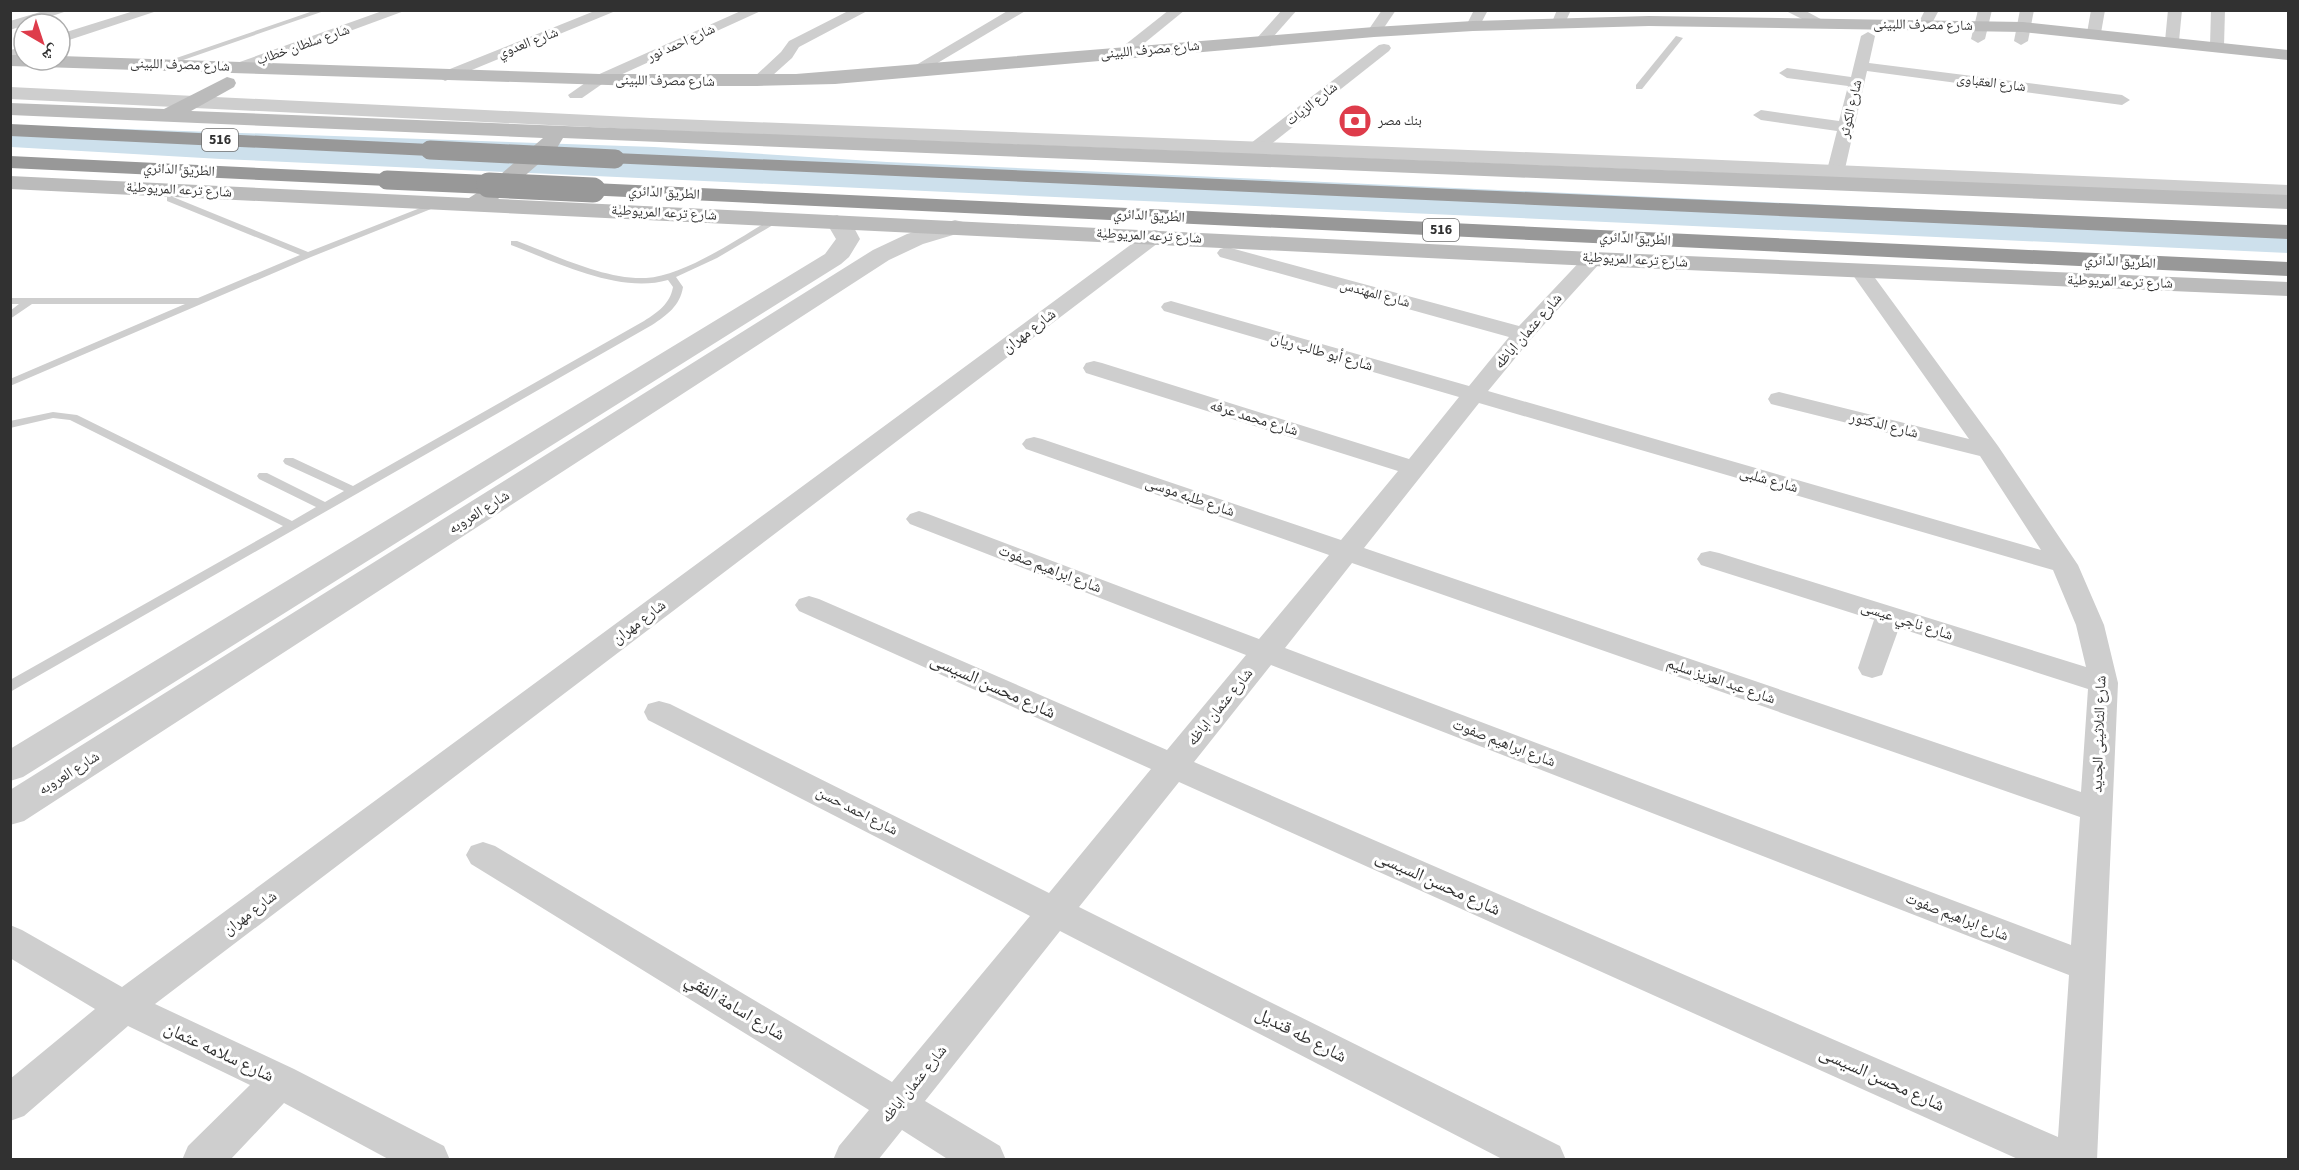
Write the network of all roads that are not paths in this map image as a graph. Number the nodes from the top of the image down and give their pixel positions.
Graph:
1 (63, 10) edge
2 (153, 10) edge
3 (324, 10) edge
4 (400, 10) edge
5 (611, 10) edge
6 (756, 10) edge
7 (862, 10) edge
8 (1020, 10) edge
9 (1178, 10) edge
10 (1290, 10) edge
11 (1389, 10) edge
12 (1791, 10) edge
13 (2098, 10) edge
14 (2175, 10) edge
15 (2218, 10) edge
16 (1562, 16) edge
17 (1650, 16) edge
18 (1928, 17) edge
19 (1477, 18) edge
20 (1821, 23) junction
21 (1981, 25) edge
22 (10, 26) edge
23 (2024, 26) edge
24 (2094, 33) junction
25 (72, 35) edge
26 (1868, 36) junction
27 (1679, 38) junction
28 (1379, 40) junction
29 (1262, 41) junction
30 (2172, 42) junction
31 (2217, 46) junction
32 (1125, 51) junction
33 (2289, 55) edge
34 (10, 60) edge
35 (160, 65) junction
36 (2289, 66) edge
37 (239, 67) junction
38 (914, 71) junction
39 (1787, 73) dead end
40 (1859, 74) junction
41 (445, 75) junction
42 (10, 77) edge
43 (600, 79) junction
44 (758, 81) junction
45 (227, 83) junction
46 (1639, 87) dead end
47 (10, 93) edge
48 (576, 95) junction
49 (197, 99) junction
50 (2122, 100) dead end
51 (10, 109) edge
52 (1761, 115) dead end
53 (167, 116) junction
54 (1846, 127) junction
55 (10, 130) edge
56 (551, 132) junction
57 (597, 134) junction
58 (1257, 147) junction
59 (1240, 160) junction
60 (10, 162) edge
61 (1835, 176) junction
62 (10, 182) edge
63 (2289, 192) edge
64 (170, 199) dead end
65 (441, 202) junction
66 (2289, 202) edge
67 (468, 204) junction
68 (513, 206) junction
69 (778, 219) junction
70 (837, 222) junction
71 (955, 227) junction
72 (2289, 232) edge
73 (1155, 236) junction
74 (514, 243) dead end
75 (1227, 253) dead end
76 (308, 255) junction
77 (1593, 259) junction
78 (2289, 269) edge
79 (1860, 271) junction
80 (670, 276) junction
81 (2289, 289) edge
82 (778, 294) junction
83 (204, 300) junction
84 (10, 301) edge
85 (30, 301) junction
86 (811, 302) junction
87 (1171, 308) dead end
88 (10, 316) edge
89 (1523, 334) junction
90 (1094, 368) dead end
91 (10, 383) edge
92 (1472, 396) junction
93 (1779, 399) dead end
94 (10, 425) edge
95 (1034, 444) dead end
96 (1990, 451) junction
97 (289, 461) dead end
98 (1414, 468) junction
99 (262, 476) dead end
100 (354, 491) junction
101 (326, 507) junction
102 (920, 519) dead end
103 (293, 526) junction
104 (1346, 551) junction
105 (1710, 560) dead end
106 (2065, 565) junction
107 (809, 605) dead end
108 (1889, 616) junction
109 (1265, 651) junction
110 (1872, 668) dead end
111 (2103, 683) junction
112 (10, 687) edge
113 (659, 712) dead end
114 (1172, 766) junction
115 (10, 767) edge
116 (10, 810) edge
117 (2096, 810) junction
118 (483, 855) dead end
119 (1055, 910) junction
120 (10, 940) edge
121 (2088, 967) junction
122 (124, 1007) junction
123 (280, 1081) junction
124 (10, 1103) edge
125 (897, 1105) junction
126 (202, 1160) edge
127 (430, 1160) edge
128 (853, 1160) edge
129 (986, 1160) edge
130 (1546, 1160) edge
131 (2066, 1160) edge
132 (2077, 1160) edge

1 - 22 street
2 - 25 street
3 - 35 lane
4 - 37 street, شارع سلطان خطاب
5 - 41 street, شارع العدوي
6 - 43 street, شارع احمد نور
7 - 44 street
8 - 38 street
9 - 32 street
10 - 29 street
11 - 28 street, شارع الزيات
12 - 20 street
13 - 24 street
14 - 30 street
15 - 31 street
16 - 17 main road, شارع مصرف اللبينى
16 - 19 main road, شارع مصرف اللبينى
17 - 20 main road, شارع مصرف اللبينى
18 - 20 main road, شارع مصرف اللبينى
18 - 21 main road, شارع مصرف اللبينى
19 - 28 main road, شارع مصرف اللبينى
21 - 23 main road, شارع مصرف اللبينى
21 - 26 main road, شارع مصرف اللبينى
23 - 24 main road, شارع مصرف اللبينى
23 - 36 main road, شارع مصرف اللبينى
24 - 30 main road, شارع مصرف اللبينى
26 - 27 main road, شارع مصرف اللبينى
26 - 40 street, شارع الكوثر
27 - 28 main road, شارع مصرف اللبينى
27 - 46 lane
28 - 29 main road, شارع مصرف اللبينى
28 - 48 main road, شارع مصرف اللبينى
28 - 58 street, شارع الزيات
29 - 32 main road, شارع مصرف اللبينى
30 - 31 main road, شارع مصرف اللبينى
31 - 33 main road, شارع مصرف اللبينى
32 - 38 main road, شارع مصرف اللبينى
34 - 35 main road, شارع مصرف اللبينى
35 - 37 main road, شارع مصرف اللبينى
37 - 41 main road, شارع مصرف اللبينى
38 - 44 main road, شارع مصرف اللبينى
39 - 40 street, شارع العقباوى
40 - 50 street, شارع العقباوى
40 - 54 street, شارع الكوثر
41 - 43 main road, شارع مصرف اللبينى
42 - 45 main road, شارع مصرف اللبينى
43 - 44 main road, شارع مصرف اللبينى
43 - 48 street, شارع احمد نور
45 - 48 main road, شارع مصرف اللبينى
45 - 49 main road
47 - 49 street
49 - 53 main road
49 - 58 street
51 - 53 main road
52 - 54 street
53 - 56 main road
54 - 61 street, شارع الكوثر
55 - 72 highway, 516, bridge
56 - 57 main road
56 - 67 main road, bridge
57 - 59 main road
57 - 68 main road, bridge
58 - 59 street, شارع الزيات
58 - 61 street
59 - 61 main road
60 - 78 highway, الطريق الدائري / 516, bridge
61 - 63 street
61 - 66 main road
62 - 65 main road, شارع ترعه المريوطية
64 - 76 lane
65 - 67 main road, شارع ترعه المريوطية
65 - 76 lane
67 - 68 main road, شارع ترعه المريوطية
68 - 69 main road, شارع ترعه المريوطية
69 - 70 main road, شارع ترعه المريوطية
69 - 80 lane
70 - 71 main road, شارع ترعه المريوطية
70 - 82 street, شارع العروبه
71 - 73 main road, شارع ترعه المريوطية
71 - 86 street, شارع العروبه
73 - 77 main road, شارع ترعه المريوطية
73 - 122 street, شارع مهران
74 - 80 lane
75 - 89 street, شارع المهندس
76 - 83 lane
77 - 79 main road, شارع ترعه المريوطية
77 - 89 street, شارع عثمان اباظه
79 - 81 main road, شارع ترعه المريوطية
79 - 96 street, شارع الثلاثينى الجديد
80 - 100 lane
82 - 86 street
82 - 115 street, شارع العروبه
83 - 85 lane
83 - 91 lane
84 - 85 lane
85 - 88 lane
86 - 116 street, شارع العروبه
87 - 92 street, شارع أبو طالب ريان
89 - 92 street, شارع عثمان اباظه
90 - 98 street, شارع محمد عرفه
92 - 98 street, شارع عثمان اباظه
92 - 106 street, شارع شلبى
93 - 96 street, شارع الدكتور
94 - 103 lane
95 - 104 street, شارع طلبه موسى
96 - 106 street, شارع الثلاثينى الجديد
97 - 100 lane
98 - 104 street, شارع عثمان اباظه
99 - 101 lane
100 - 101 lane
101 - 103 lane
102 - 109 street, شارع ابراهيم صفوت
103 - 112 lane
104 - 109 street, شارع عثمان اباظه
104 - 117 street, شارع عبد العزيز سليم
105 - 108 street, شارع ناجي عيسى
106 - 111 street, شارع الثلاثينى الجديد
107 - 114 street, شارع محسن السيسى
108 - 110 street
108 - 111 street, شارع ناجي عيسى
109 - 114 street, شارع عثمان اباظه
109 - 121 street, شارع ابراهيم صفوت
111 - 117 street, شارع الثلاثينى الجديد
113 - 119 street, شارع احمد حسن
114 - 119 street, شارع عثمان اباظه
114 - 131 street, شارع محسن السيسى
117 - 121 street, شارع الثلاثينى الجديد
118 - 125 street, شارع اسامة الفقي
119 - 125 street, شارع عثمان اباظه
119 - 130 street, شارع طه قنديل
120 - 122 street, شارع سلامه عثمان
121 - 132 street, شارع الثلاثينى الجديد
122 - 123 street, شارع سلامه عثمان
122 - 124 street, شارع مهران
123 - 126 street
123 - 127 street, شارع سلامه عثمان
125 - 128 street, شارع عثمان اباظه
125 - 129 street, شارع اسامة الفقي

